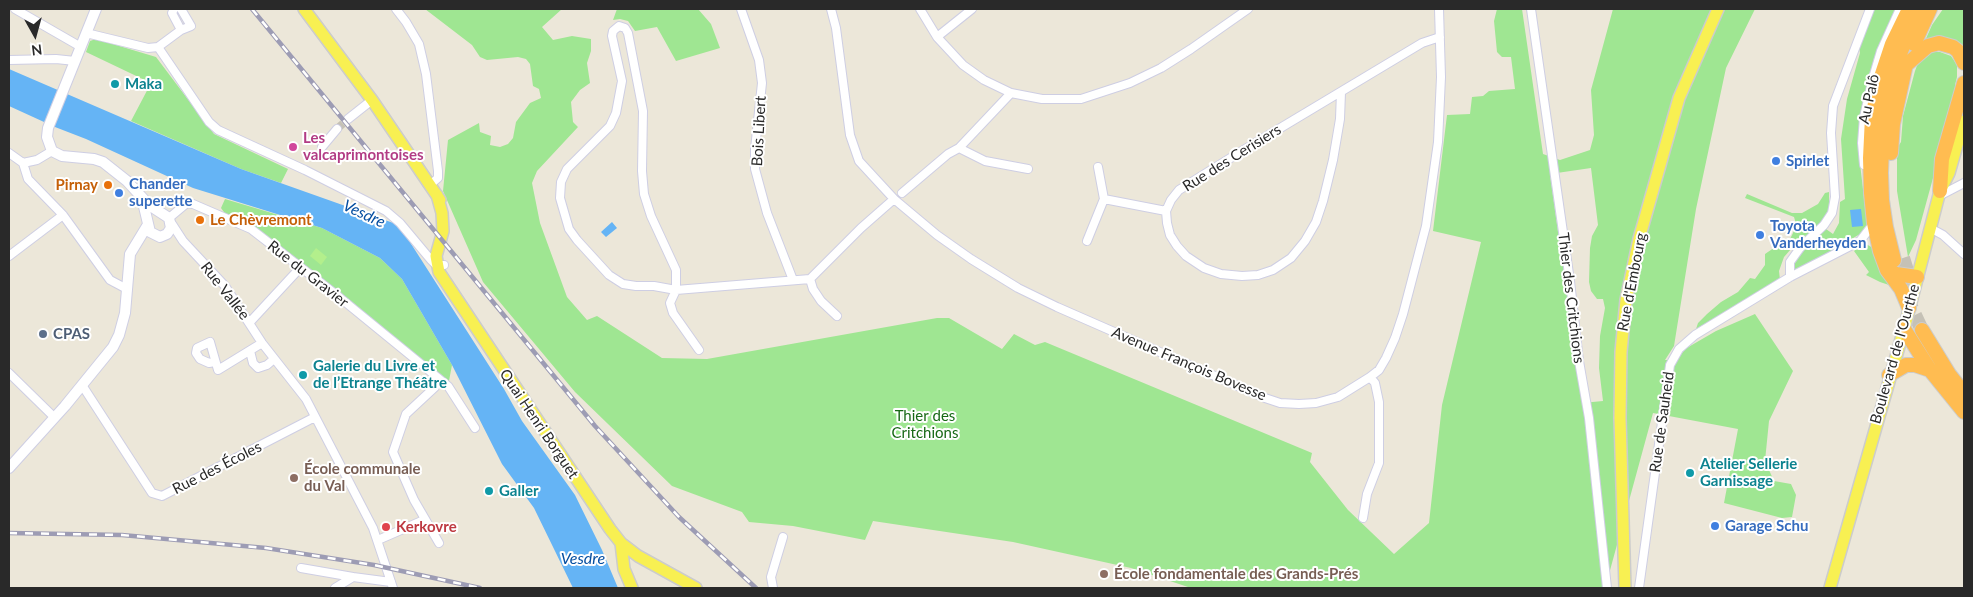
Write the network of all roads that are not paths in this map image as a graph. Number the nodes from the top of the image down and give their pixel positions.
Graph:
1 (15, 9) edge
2 (96, 9) edge
3 (174, 9) edge
4 (181, 9) edge
5 (304, 9) edge
6 (396, 9) edge
7 (741, 9) edge
8 (831, 9) edge
9 (920, 9) edge
10 (972, 9) edge
11 (1248, 9) edge
12 (1439, 9) edge
13 (1531, 9) edge
14 (1870, 9) edge
15 (1900, 9) edge
16 (1909, 9) edge
17 (1919, 9) edge
18 (1930, 9) edge
19 (1716, 13) edge
20 (181, 30) junction
21 (86, 33) junction
22 (937, 37) junction
23 (1440, 37) junction
24 (81, 47) junction
25 (158, 47) junction
26 (9, 60) edge
27 (75, 61) junction
28 (1964, 63) edge
29 (1906, 65) junction
30 (1964, 83) edge
31 (1342, 92) junction
32 (1012, 93) junction
33 (372, 100) junction
34 (348, 119) tunnel mouth
35 (1964, 121) edge
36 (337, 129) tunnel mouth
37 (322, 147) dead end
38 (959, 148) junction
39 (52, 151) junction
40 (9, 153) edge
41 (23, 163) junction
42 (1098, 166) dead end
43 (1028, 169) dead end
44 (1964, 183) edge
45 (431, 184) junction
46 (902, 192) dead end
47 (1871, 193) junction
48 (1940, 194) junction
49 (142, 198) junction
50 (894, 199) junction
51 (1104, 199) junction
52 (1166, 211) junction
53 (159, 212) junction
54 (63, 215) junction
55 (170, 221) junction
56 (147, 223) junction
57 (1874, 223) junction
58 (1930, 228) junction
59 (160, 236) junction
60 (1086, 240) dead end
61 (1860, 240) junction
62 (183, 241) junction
63 (1879, 245) junction
64 (1964, 254) edge
65 (9, 256) edge
66 (130, 263) junction
67 (1895, 263) junction
68 (440, 265) junction
69 (300, 268) junction
70 (1790, 277) junction
71 (1917, 277) junction
72 (810, 279) junction
73 (792, 280) junction
74 (127, 288) junction
75 (676, 290) junction
76 (1909, 308) junction
77 (837, 316) dead end
78 (250, 322) junction
79 (1904, 329) junction
80 (262, 343) junction
81 (699, 350) dead end
82 (250, 351) junction
83 (274, 358) junction
84 (215, 362) dead end
85 (1930, 370) junction
86 (9, 373) edge
87 (1889, 375) junction
88 (436, 377) junction
89 (1370, 377) junction
90 (1964, 378) edge
91 (82, 386) junction
92 (1964, 393) edge
93 (1964, 412) edge
94 (54, 417) junction
95 (315, 417) junction
96 (475, 428) dead end
97 (9, 468) edge
98 (1363, 518) dead end
99 (424, 520) junction
100 (783, 537) dead end
101 (378, 540) junction
102 (439, 542) dead end
103 (621, 543) junction
104 (638, 556) junction
105 (301, 568) dead end
106 (624, 569) junction
107 (353, 576) junction
108 (392, 585) edge
109 (335, 588) edge
110 (632, 588) edge
111 (696, 588) edge
112 (773, 588) edge
113 (1607, 588) edge
114 (1625, 588) edge
115 (1639, 588) edge
116 (1830, 588) edge

1 - 24 street
2 - 21 main road
3 - 20 street
4 - 20 street
5 - 33 main road
6 - 45 street
7 - 73 street, Bois Libert
8 - 50 street, Avenue François Bovesse
9 - 22 street
10 - 22 street
11 - 32 street
12 - 23 street, Avenue François Bovesse
13 - 113 street, Thier des Critchions
14 - 70 street
15 - 47 street, Au Palô
16 - 47 highway
17 - 67 highway
18 - 29 highway
19 - 114 main road, Rue d'Embourg
20 - 25 street
21 - 24 main road
21 - 25 street
22 - 32 street
23 - 31 street, Rue des Cerisiers
23 - 89 street, Avenue François Bovesse
24 - 27 main road
25 - 68 street
26 - 27 street
27 - 39 main road
28 - 29 highway
29 - 67 highway
30 - 48 highway
31 - 52 street, Rue des Cerisiers
31 - 52 street
32 - 38 street
33 - 34 street
33 - 45 main road
35 - 48 main road, Boulevard de l'Ourthe
36 - 37 street
38 - 43 street
38 - 46 street
39 - 41 street
39 - 49 main road
40 - 41 street
41 - 54 street
42 - 51 street
44 - 48 street
45 - 68 main road
47 - 57 highway
48 - 58 main road, Boulevard de l'Ourthe
49 - 53 main road
49 - 56 main road
50 - 72 street
50 - 89 street, Avenue François Bovesse
51 - 52 street
51 - 60 street
53 - 55 main road
53 - 56 main road
54 - 65 street
54 - 74 street
55 - 59 main road
55 - 62 street, Rue Vallée
55 - 69 street, Rue du Gravier
56 - 59 main road
56 - 66 main road
57 - 61 street, Rue de Sauheid
57 - 63 highway
58 - 64 street
58 - 71 main road, Boulevard de l'Ourthe
59 - 62 street
59 - 66 main road
61 - 63 street
61 - 70 street, Rue de Sauheid
62 - 78 street, Rue Vallée
63 - 67 highway
66 - 74 main road
67 - 71 highway
67 - 76 highway
68 - 103 main road, Quai Henri Borguet
69 - 78 street
69 - 88 street, Rue du Gravier
70 - 115 street, Rue de Sauheid
71 - 76 main road, Boulevard de l'Ourthe
72 - 73 street
72 - 77 street
73 - 75 street
74 - 91 main road
75 - 75 street
75 - 81 street
76 - 79 main road, Boulevard de l'Ourthe
78 - 80 street, Rue Vallée
79 - 85 highway
79 - 87 main road, Boulevard de l'Ourthe
80 - 82 street
80 - 83 street, Rue Vallée
82 - 83 street
82 - 84 street
83 - 95 street, Rue Vallée
85 - 87 highway
85 - 93 highway
86 - 94 street
87 - 116 main road, Boulevard de l'Ourthe
88 - 96 street, Rue du Gravier
88 - 99 street
89 - 98 street
90 - 92 highway
91 - 94 main road
91 - 95 street, Rue des Écoles
94 - 97 main road
95 - 101 street, Rue Vallée
99 - 101 street
99 - 102 street
100 - 112 street
101 - 108 street, Rue Vallée
103 - 104 main road
103 - 106 main road
104 - 106 main road
104 - 111 main road
105 - 107 street
106 - 110 main road
107 - 108 street
107 - 109 street

